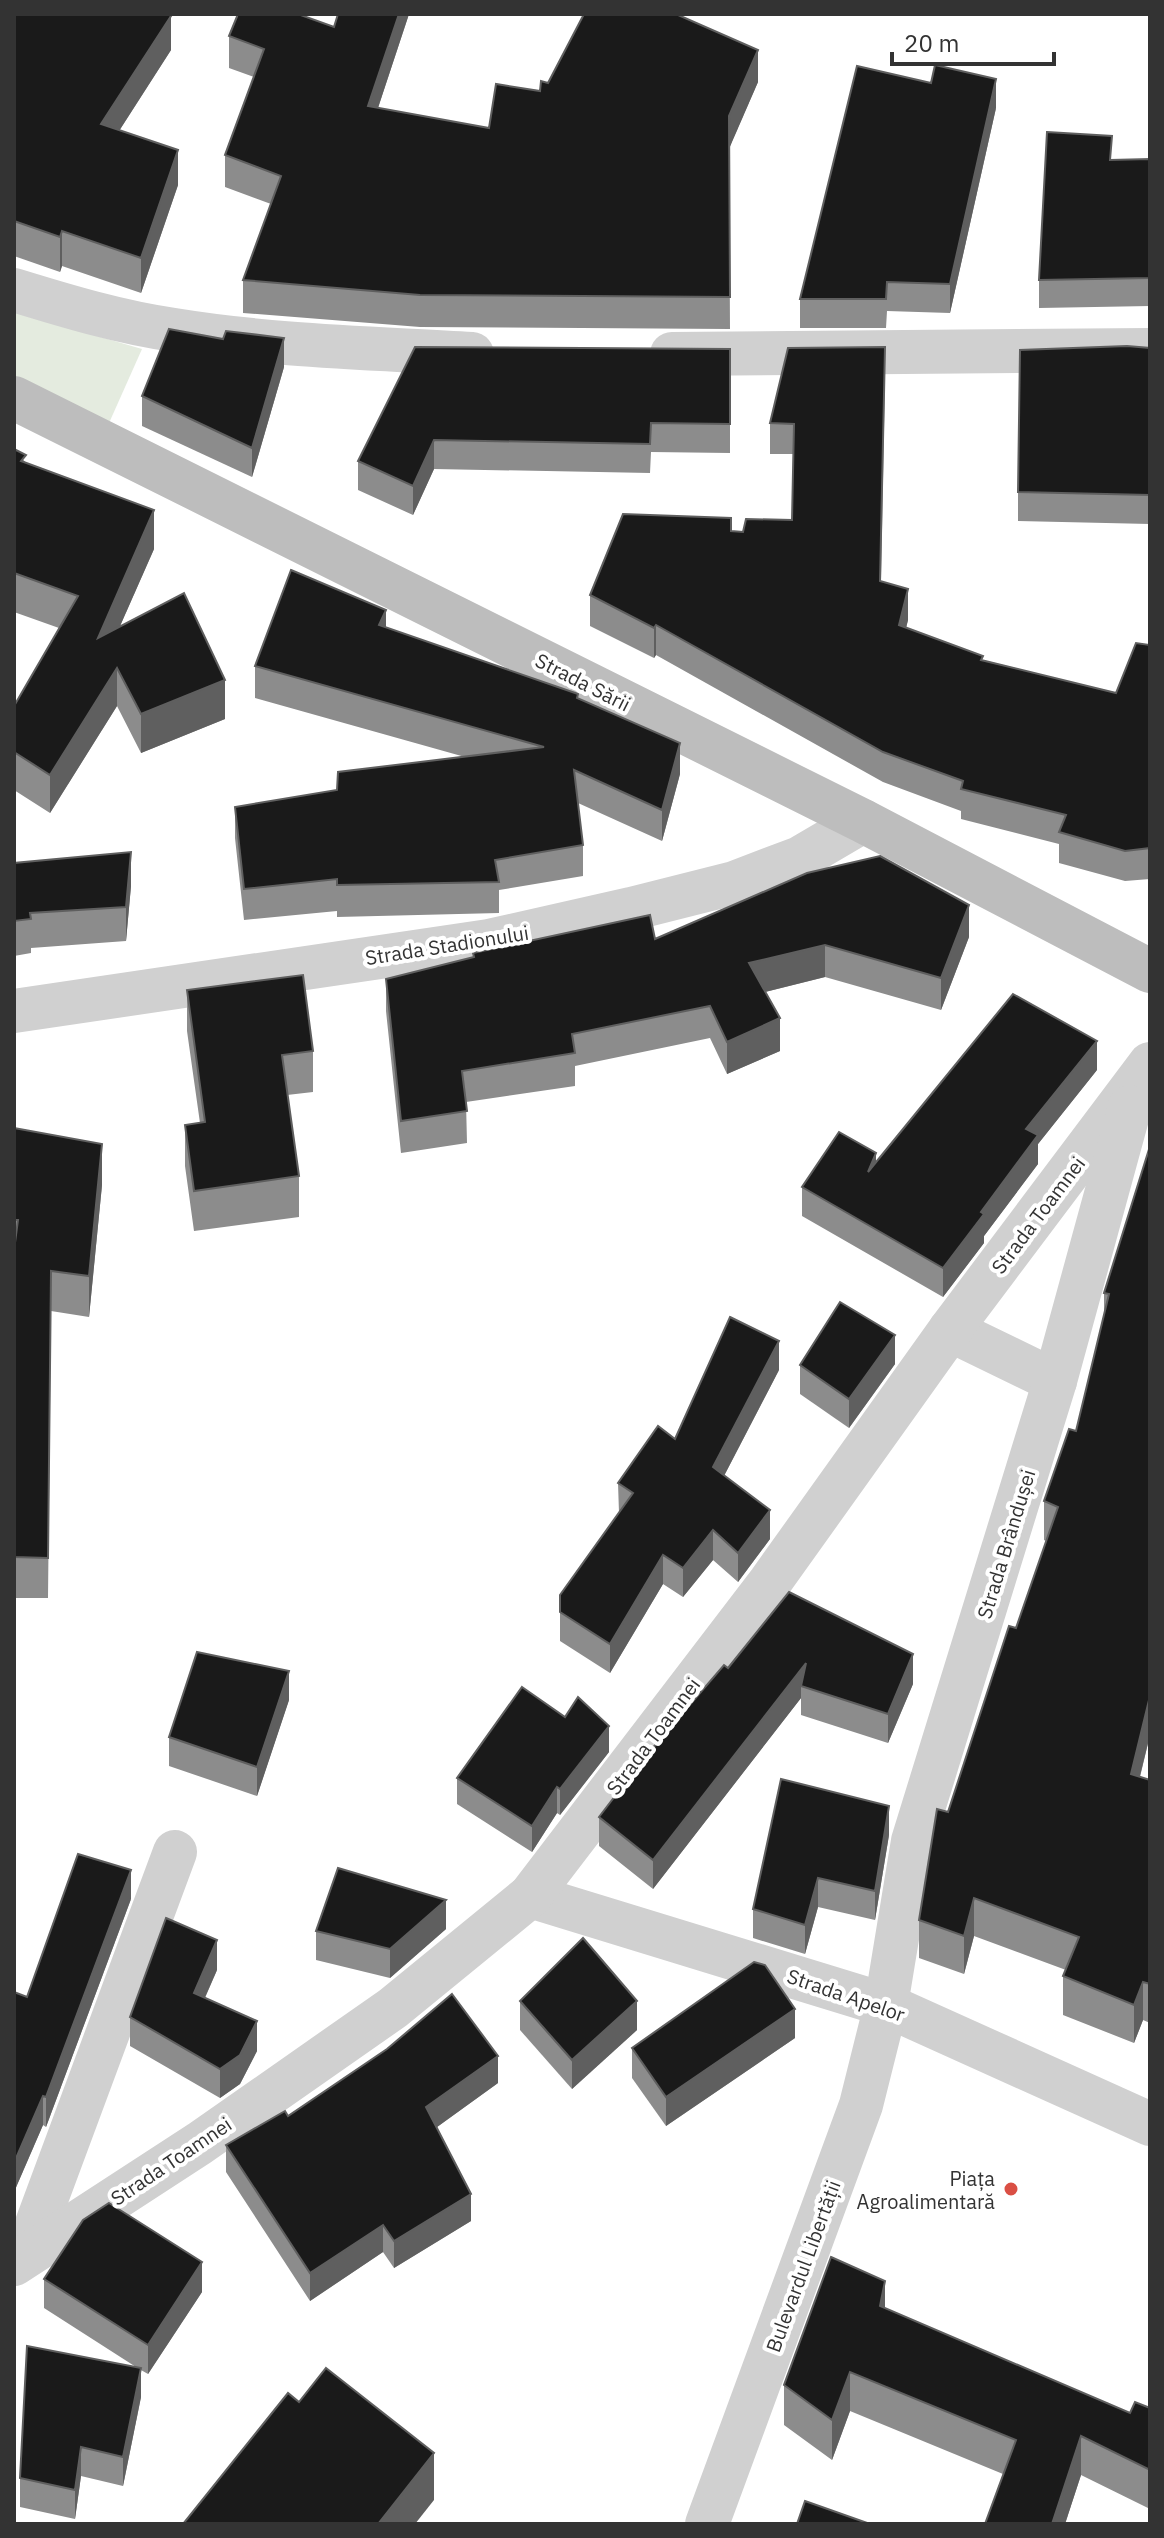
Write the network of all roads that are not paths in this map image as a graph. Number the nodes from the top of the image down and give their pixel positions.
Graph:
1 (14, 290) edge
2 (1150, 350) edge
3 (517, 354) edge
4 (628, 354) edge
5 (14, 398) edge
6 (863, 821) junction
7 (1150, 971) edge
8 (14, 1011) edge
9 (1143, 1075) edge
10 (950, 1330) junction
11 (1055, 1381) junction
12 (175, 1852) dead end
13 (530, 1896) junction
14 (886, 2005) junction
15 (1150, 2124) edge
16 (20, 2260) edge
17 (707, 2524) edge

1 - 3 street
2 - 4 street
5 - 6 street, Strada Sării
6 - 7 street, Strada Sării
6 - 8 street, Strada Stadionului
9 - 10 street, Strada Toamnei
9 - 11 street, Strada Brândușei
10 - 11 street
10 - 13 street, Strada Toamnei
11 - 14 street, Strada Brândușei
12 - 16 street
13 - 14 street, Strada Apelor
13 - 16 street, Strada Toamnei
14 - 15 street, Strada Apelor
14 - 17 street, Bulevardul Libertății

